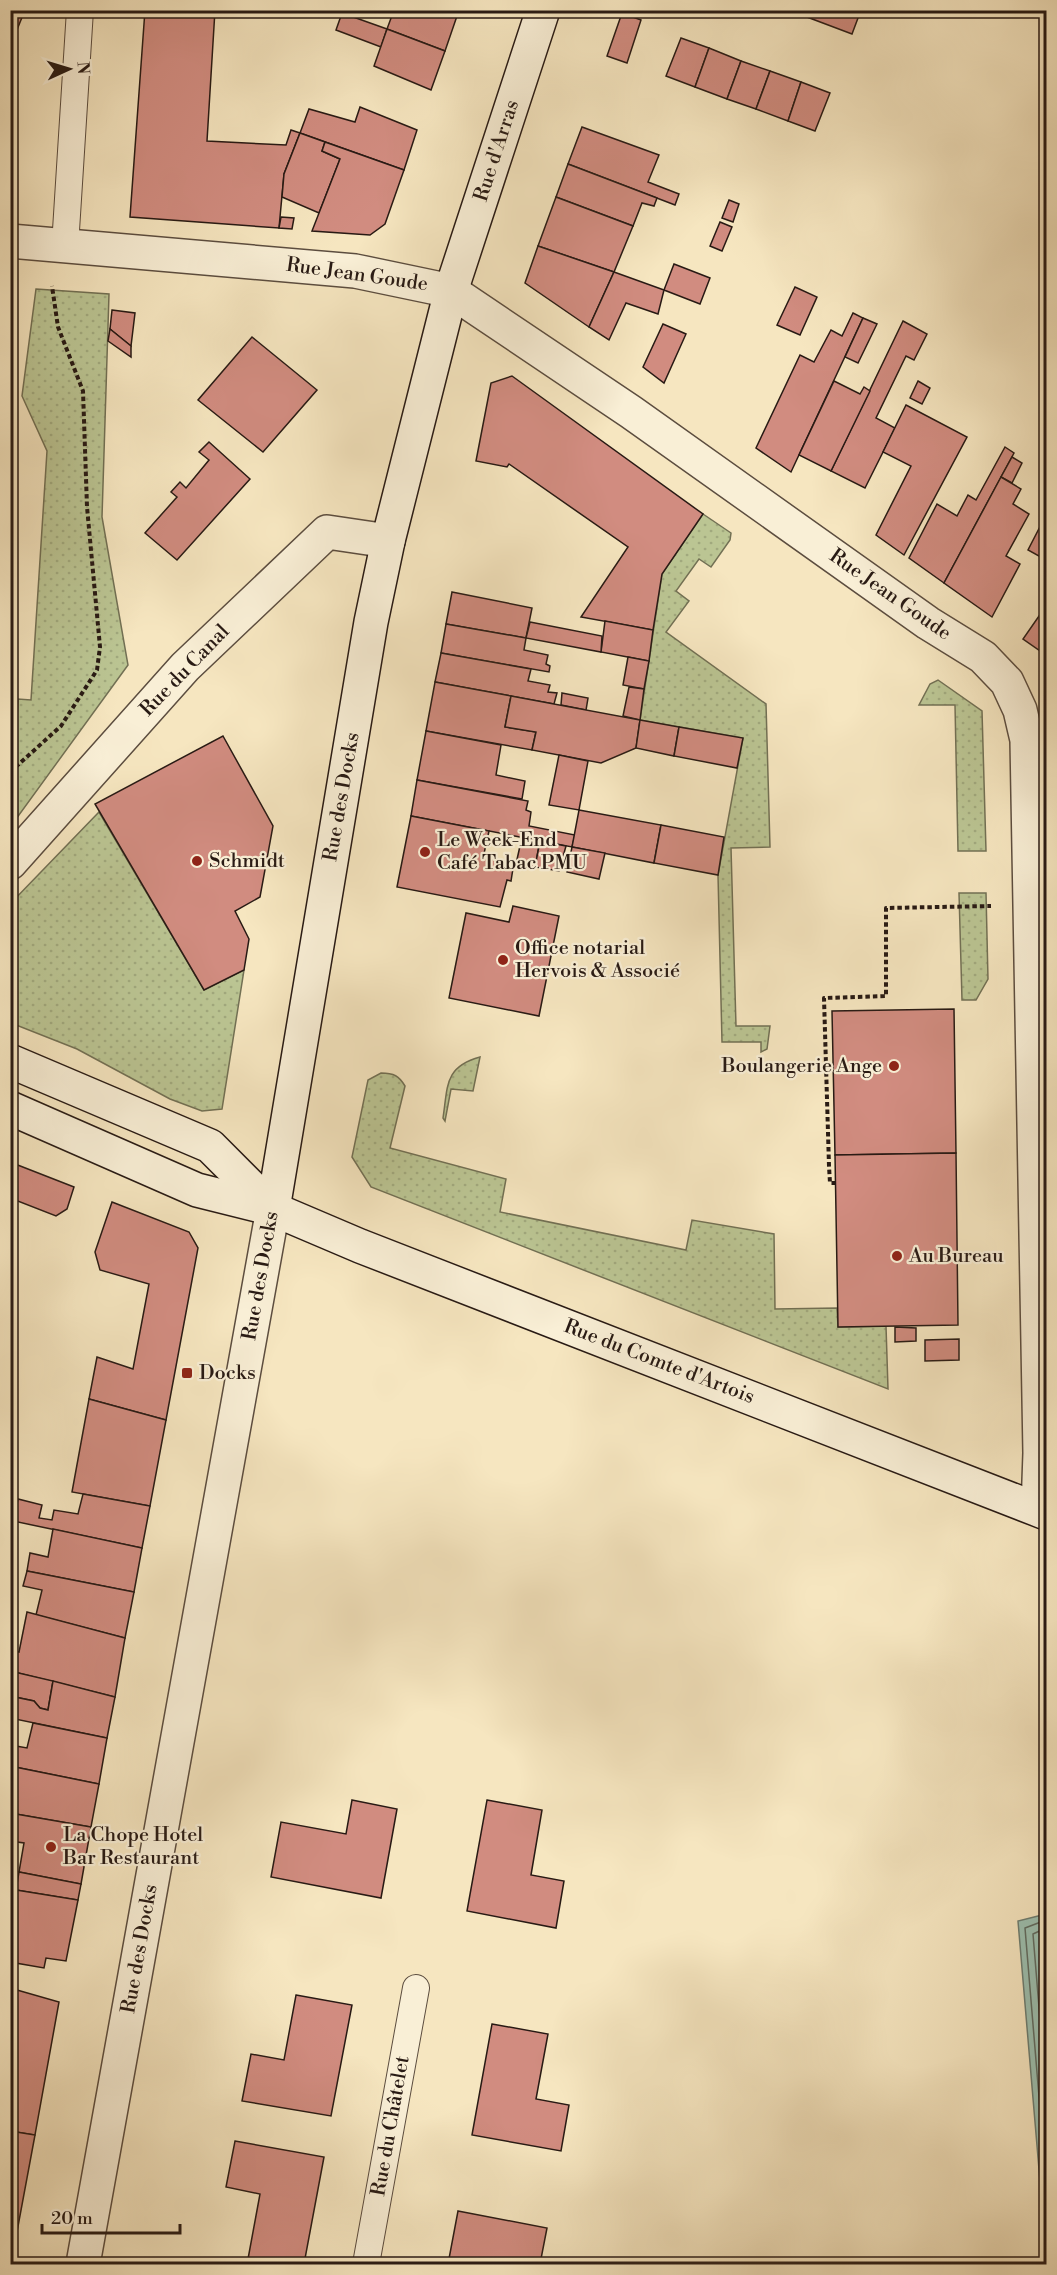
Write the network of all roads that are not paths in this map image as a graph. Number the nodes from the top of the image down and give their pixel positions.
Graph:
1 (80, 10) edge
2 (543, 10) edge
3 (10, 241) edge
4 (55, 245) junction
5 (451, 291) junction
6 (388, 541) junction
7 (10, 863) edge
8 (10, 1061) edge
9 (10, 1108) edge
10 (273, 1209) junction
11 (1042, 1511) edge
12 (416, 1988) dead end
13 (83, 2265) edge
14 (366, 2265) edge

1 - 4 lane
2 - 5 street, Rue d'Arras
3 - 4 street, Rue Jean Goude
4 - 5 street, Rue Jean Goude
5 - 6 street, Rue des Docks
5 - 11 street, Rue Jean Goude
6 - 7 street, Rue du Canal
6 - 10 street, Rue des Docks
8 - 10 street
9 - 10 street
10 - 11 street, Rue du Comte d'Artois
10 - 13 street, Rue des Docks
12 - 14 lane, Rue du Châtelet

